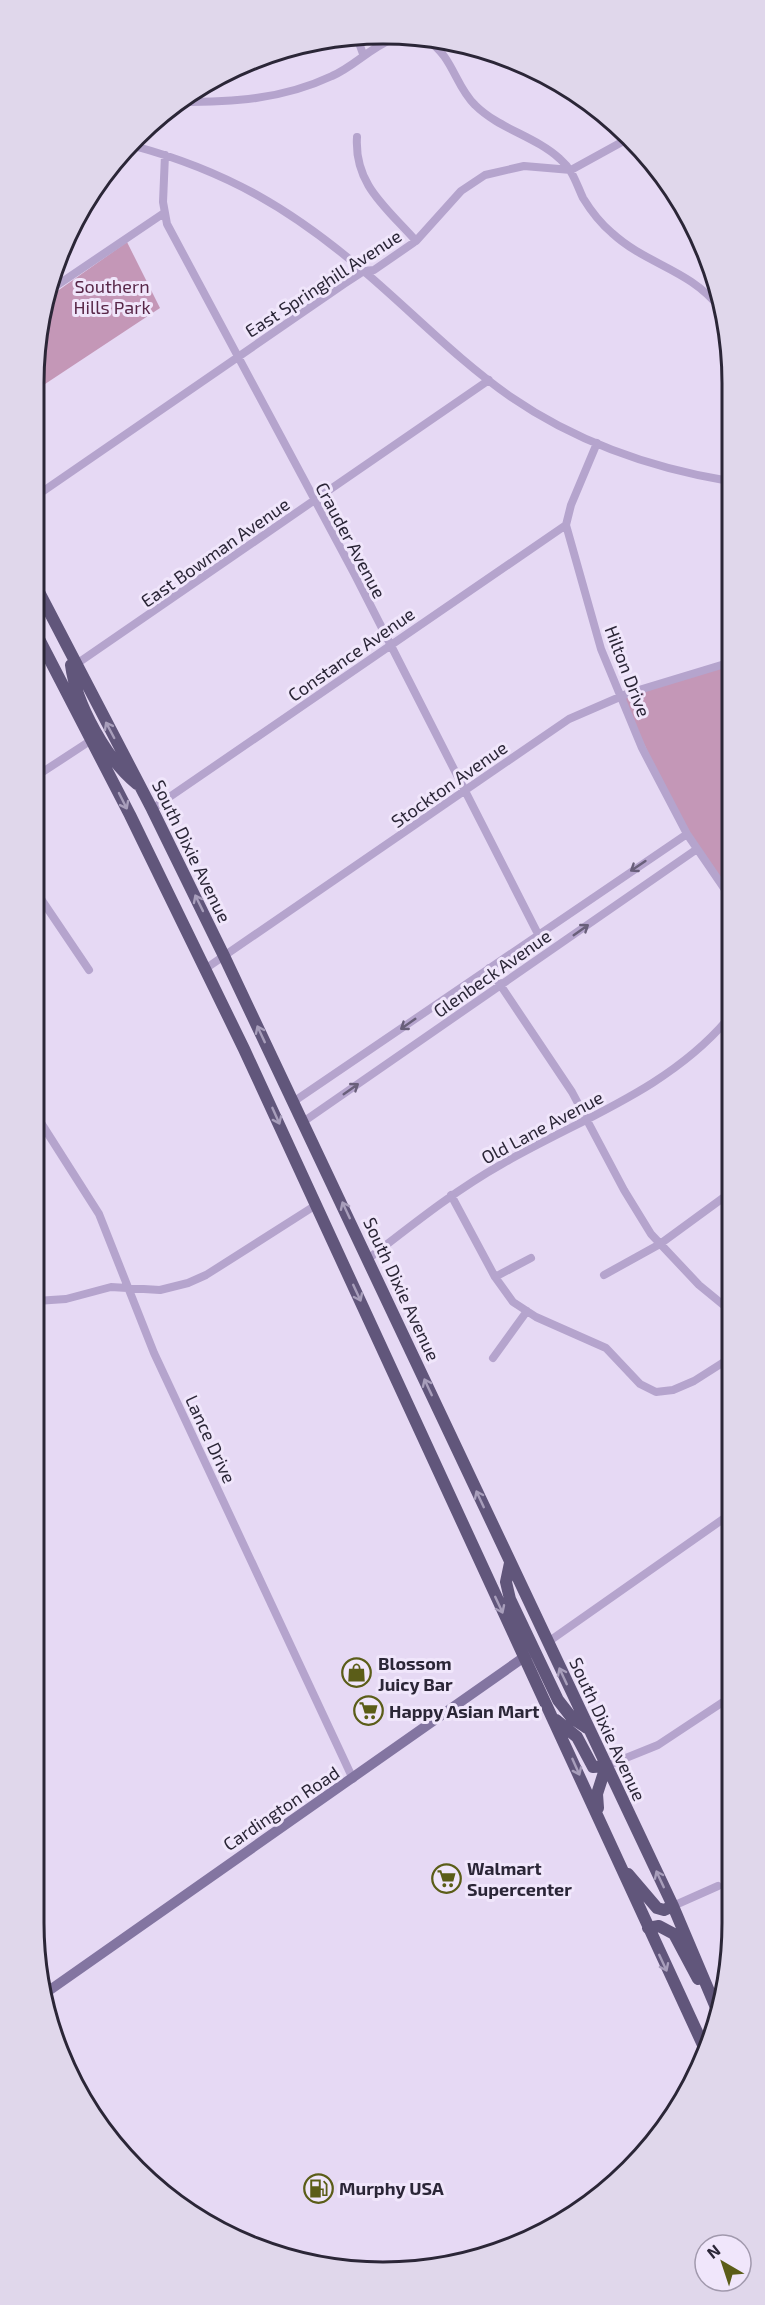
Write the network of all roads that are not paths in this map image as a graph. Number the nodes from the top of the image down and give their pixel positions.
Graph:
1 (359, 44) edge
2 (382, 44) edge
3 (436, 48) edge
4 (363, 54) junction
5 (193, 102) edge
6 (357, 137) dead end
7 (621, 142) edge
8 (139, 147) edge
9 (165, 154) junction
10 (571, 170) junction
11 (164, 213) junction
12 (416, 241) junction
13 (364, 271) junction
14 (58, 285) edge
15 (711, 298) edge
16 (237, 357) junction
17 (489, 380) junction
18 (597, 443) junction
19 (722, 480) edge
20 (44, 491) edge
21 (314, 502) junction
22 (566, 525) junction
23 (44, 604) edge
24 (389, 646) junction
25 (44, 648) edge
26 (72, 659) junction
27 (722, 665) edge
28 (621, 696) junction
29 (95, 737) junction
30 (44, 771) edge
31 (141, 787) junction
32 (464, 791) junction
33 (152, 808) junction
34 (687, 834) junction
35 (697, 849) junction
36 (722, 885) edge
37 (44, 903) edge
38 (538, 934) junction
39 (224, 956) junction
40 (489, 968) junction
41 (205, 969) junction
42 (89, 970) dead end
43 (501, 986) junction
44 (722, 1025) edge
45 (293, 1102) junction
46 (588, 1120) junction
47 (303, 1122) junction
48 (44, 1128) edge
49 (451, 1195) junction
50 (722, 1199) edge
51 (316, 1205) junction
52 (660, 1244) junction
53 (531, 1258) dead end
54 (368, 1259) junction
55 (604, 1275) dead end
56 (495, 1277) junction
57 (128, 1289) junction
58 (44, 1300) edge
59 (722, 1304) edge
60 (527, 1311) junction
61 (493, 1358) dead end
62 (722, 1363) edge
63 (722, 1520) edge
64 (510, 1563) junction
65 (548, 1642) junction
66 (534, 1650) junction
67 (524, 1658) junction
68 (722, 1703) edge
69 (555, 1720) junction
70 (588, 1729) junction
71 (606, 1766) junction
72 (353, 1779) junction
73 (598, 1813) junction
74 (620, 1864) junction
75 (718, 1886) dead end
76 (673, 1906) junction
77 (648, 1928) junction
78 (50, 1990) edge
79 (713, 1999) edge
80 (712, 2001) edge
81 (701, 2040) edge

1 - 4 street
2 - 4 street
3 - 10 street
4 - 5 street
6 - 12 street
7 - 10 street
8 - 9 street
9 - 11 street, Crauder Avenue
9 - 13 street
10 - 12 street, East Springhill Avenue
10 - 15 street
11 - 14 street
11 - 16 street, Crauder Avenue
12 - 13 street, East Springhill Avenue
13 - 16 street, East Springhill Avenue
13 - 17 street
16 - 20 street, East Springhill Avenue
16 - 21 street, Crauder Avenue
17 - 18 street
17 - 21 street, East Bowman Avenue
18 - 19 street
18 - 22 street
21 - 24 street, Crauder Avenue
21 - 26 street, East Bowman Avenue
22 - 24 street, Constance Avenue
22 - 28 street, Hilton Drive
23 - 26 main road, South Dixie Avenue
24 - 32 street, Crauder Avenue
24 - 33 street, Constance Avenue
25 - 29 main road
26 - 29 main road
31 -> 26 main road, South Dixie Avenue
27 - 28 street, Stockton Avenue
28 - 32 street, Stockton Avenue
28 - 34 street, Hilton Drive
29 - 30 street
29 - 31 main road
29 -> 41 main road
31 - 33 main road, South Dixie Avenue
32 - 38 street, Crauder Avenue
32 - 39 street, Stockton Avenue
39 -> 33 main road, South Dixie Avenue
34 - 35 street, Hilton Drive
34 -> 38 street, Glenbeck Avenue
35 - 36 street, Hilton Drive
43 -> 35 street, Glenbeck Avenue
37 - 42 street
38 - 40 street, Glenbeck Avenue
39 - 41 street, Stockton Avenue
45 -> 39 main road, South Dixie Avenue
40 - 43 street
40 -> 45 street, Glenbeck Avenue
41 -> 51 main road
43 - 46 street
47 -> 43 street, Glenbeck Avenue
44 - 46 street, Old Lane Avenue
45 - 47 main road, South Dixie Avenue
46 - 49 street, Old Lane Avenue
46 - 52 street
54 -> 47 main road, South Dixie Avenue
48 - 57 street, Lance Drive
49 - 54 street, Old Lane Avenue
49 - 56 street
50 - 52 street
51 - 57 street
51 -> 67 main road
52 - 55 street
52 - 59 street
53 - 56 street
64 -> 54 main road, South Dixie Avenue
56 - 60 street
57 - 58 street
57 - 72 street, Lance Drive
60 - 61 street
60 - 62 street
63 - 65 street
64 - 65 main road, South Dixie Avenue
64 - 66 main road
70 -> 65 main road, South Dixie Avenue
66 - 67 street, Cardington Road
66 - 70 main road
67 - 69 main road
67 - 72 street, Cardington Road
68 - 71 street
69 - 71 main road
69 -> 73 main road
70 - 71 main road, South Dixie Avenue
71 - 73 main road
76 -> 71 main road, South Dixie Avenue
72 - 78 street, Cardington Road
73 - 74 main road
74 - 76 main road
74 - 77 main road
75 - 76 street
76 - 79 main road, South Dixie Avenue
77 - 80 main road
77 -> 81 main road

